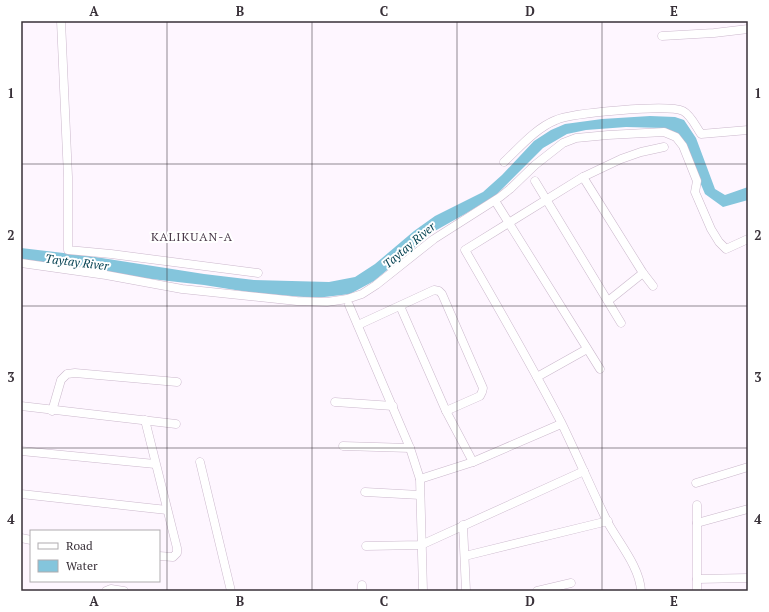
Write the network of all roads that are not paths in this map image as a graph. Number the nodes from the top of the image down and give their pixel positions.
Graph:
1 (61, 21) edge
2 (748, 29) edge
3 (662, 36) dead end
4 (748, 130) edge
5 (664, 147) dead end
6 (504, 162) dead end
7 (583, 177) junction
8 (535, 181) dead end
9 (546, 200) junction
10 (497, 204) dead end
11 (509, 223) junction
12 (748, 239) edge
13 (21, 262) edge
14 (258, 273) dead end
15 (643, 273) junction
16 (653, 286) dead end
17 (608, 301) junction
18 (349, 305) dead end
19 (400, 306) junction
20 (622, 323) dead end
21 (358, 325) junction
22 (587, 348) junction
23 (600, 370) dead end
24 (537, 377) junction
25 (177, 382) dead end
26 (335, 402) dead end
27 (21, 406) edge
28 (393, 406) junction
29 (52, 411) junction
30 (446, 411) junction
31 (145, 420) junction
32 (176, 424) dead end
33 (561, 424) junction
34 (343, 446) dead end
35 (410, 448) junction
36 (21, 451) edge
37 (200, 462) dead end
38 (473, 462) junction
39 (155, 464) junction
40 (748, 467) edge
41 (584, 471) junction
42 (420, 479) junction
43 (696, 483) dead end
44 (365, 492) dead end
45 (21, 494) edge
46 (420, 495) junction
47 (697, 505) dead end
48 (748, 509) edge
49 (167, 510) junction
50 (608, 521) junction
51 (697, 523) junction
52 (463, 525) junction
53 (421, 545) junction
54 (366, 546) dead end
55 (160, 556) edge
56 (465, 556) junction
57 (748, 578) edge
58 (697, 579) junction
59 (571, 583) dead end
60 (106, 591) edge
61 (124, 591) edge
62 (231, 591) edge
63 (423, 591) edge
64 (466, 591) edge
65 (542, 591) edge
66 (641, 591) edge
67 (697, 591) edge

1 - 14 street
2 - 3 street
4 - 6 street
5 - 7 street
7 - 9 street
7 - 15 street
8 - 9 street
9 - 11 street
9 - 17 street
10 - 11 street
11 - 22 street
11 - 24 street
12 - 13 street
15 - 16 street
15 - 17 street
17 - 20 street
18 - 21 street
19 - 21 street
19 - 30 street
19 - 30 street
21 - 28 street
22 - 23 street
22 - 24 street
24 - 33 street
25 - 29 street
26 - 28 street
27 - 29 street
28 - 35 street
29 - 31 street
30 - 38 street
31 - 32 street
31 - 39 street
33 - 38 street
33 - 41 street
34 - 35 street
35 - 42 street
36 - 39 street
37 - 62 street
38 - 42 street
39 - 49 street
40 - 43 street
41 - 50 street
41 - 52 street
42 - 46 street
44 - 46 street
45 - 49 street
46 - 53 street
47 - 51 street
48 - 51 street
49 - 55 street
50 - 56 street
50 - 66 street
51 - 58 street
52 - 53 street
52 - 56 street
53 - 54 street
53 - 63 street
56 - 64 street
57 - 58 street
58 - 67 street
59 - 65 street
60 - 61 street

